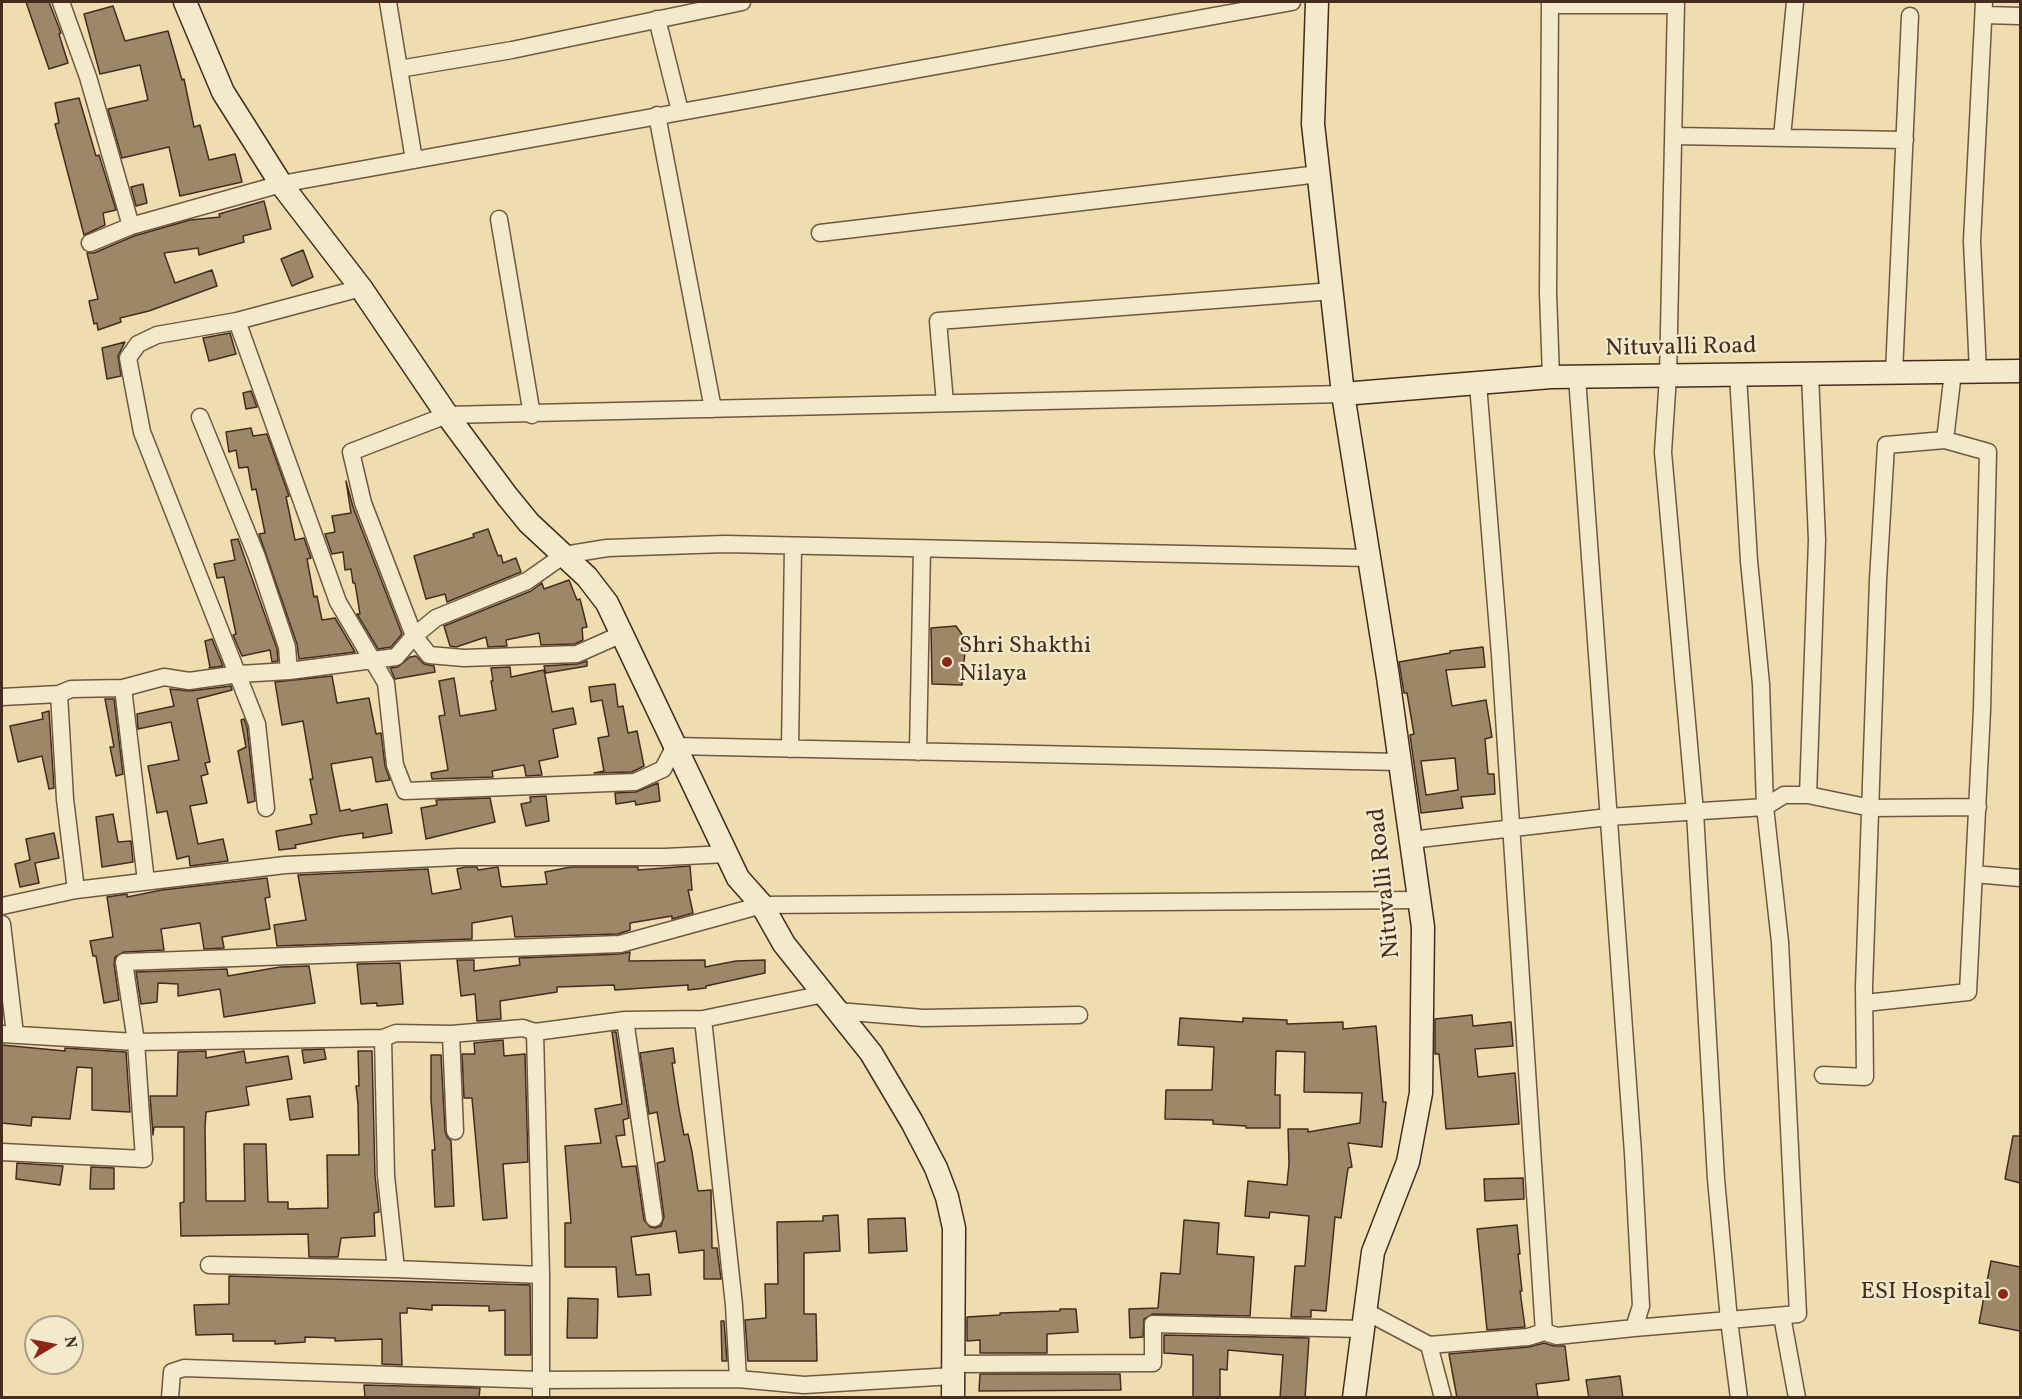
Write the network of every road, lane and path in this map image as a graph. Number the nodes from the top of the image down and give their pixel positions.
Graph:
1 (61, 2) edge
2 (185, 2) edge
3 (388, 2) edge
4 (742, 2) edge
5 (1292, 2) edge
6 (1317, 2) edge
7 (1795, 2) edge
8 (1550, 3) edge
9 (1676, 3) edge
10 (1984, 8) edge
11 (1910, 16) dead end
12 (2020, 16) edge
13 (657, 19) junction
14 (399, 69) junction
15 (680, 111) junction
16 (657, 115) junction
17 (1674, 136) junction
18 (1782, 137) junction
19 (1905, 140) junction
20 (414, 160) junction
21 (1319, 174) junction
22 (281, 184) junction
23 (499, 219) dead end
24 (131, 226) junction
25 (820, 233) dead end
26 (90, 243) dead end
27 (361, 288) junction
28 (1333, 291) junction
29 (237, 321) junction
30 (2020, 371) edge
31 (1953, 372) junction
32 (1978, 372) junction
33 (1894, 373) junction
34 (1810, 374) junction
35 (1738, 375) junction
36 (1668, 376) junction
37 (1551, 377) junction
38 (1577, 377) junction
39 (1478, 384) junction
40 (1343, 394) junction
41 (945, 403) junction
42 (713, 409) junction
43 (532, 415) junction
44 (447, 416) junction
45 (200, 417) dead end
46 (1945, 440) junction
47 (793, 546) junction
48 (921, 549) junction
49 (564, 555) junction
50 (1368, 558) junction
51 (622, 634) junction
52 (414, 636) junction
53 (372, 661) junction
54 (289, 671) junction
55 (239, 674) junction
56 (123, 688) junction
57 (59, 694) junction
58 (2, 697) edge
59 (675, 747) junction
60 (790, 749) junction
61 (918, 752) junction
62 (1399, 762) junction
63 (1808, 795) junction
64 (1765, 807) junction
65 (1978, 807) junction
66 (266, 808) dead end
67 (1871, 808) junction
68 (1695, 812) junction
69 (1608, 817) junction
70 (1511, 828) junction
71 (1412, 840) junction
72 (727, 854) junction
73 (1974, 873) junction
74 (2020, 878) edge
75 (146, 881) junction
76 (76, 890) junction
77 (1419, 900) junction
78 (762, 905) junction
79 (2, 906) edge
80 (2, 924) edge
81 (831, 1003) junction
82 (1864, 1003) junction
83 (1079, 1015) dead end
84 (703, 1019) junction
85 (625, 1020) junction
86 (535, 1032) junction
87 (8, 1034) edge
88 (451, 1034) junction
89 (383, 1038) junction
90 (136, 1042) junction
91 (1823, 1075) dead end
92 (455, 1131) dead end
93 (2, 1152) edge
94 (654, 1218) dead end
95 (209, 1265) dead end
96 (396, 1269) junction
97 (541, 1275) junction
98 (1782, 1316) junction
99 (1364, 1320) junction
100 (1729, 1320) junction
101 (1634, 1328) junction
102 (1544, 1332) junction
103 (1429, 1345) junction
104 (738, 1379) junction
105 (953, 1379) edge
106 (540, 1380) junction
107 (170, 1398) edge
108 (541, 1398) edge
109 (1354, 1398) edge
110 (1443, 1398) edge
111 (1739, 1398) edge
112 (1797, 1398) edge

1 - 24 street
2 - 22 street
3 - 14 street
4 - 13 street
5 - 15 street
6 - 21 street, Nituvalli Road
7 - 18 street
8 - 9 street
8 - 37 street
9 - 17 street
10 - 12 street
10 - 32 street
11 - 19 street
13 - 14 street
13 - 15 street
14 - 20 street
15 - 16 street
16 - 20 street
16 - 42 street
17 - 18 street
17 - 36 street
18 - 19 street
19 - 33 street
20 - 22 street
21 - 25 street
21 - 28 street, Nituvalli Road
22 - 24 street
22 - 27 street
23 - 43 street
24 - 26 street
27 - 29 street
27 - 44 street
28 - 40 street, Nituvalli Road
28 - 41 street
29 - 53 street
29 - 55 street
30 - 32 street, Nituvalli Road
31 - 32 street, Nituvalli Road
31 - 33 street, Nituvalli Road
31 - 46 street
33 - 34 street, Nituvalli Road
34 - 35 street, Nituvalli Road
34 - 63 street
35 - 36 street, Nituvalli Road
35 - 64 street
36 - 38 street, Nituvalli Road
36 - 68 street
37 - 38 street, Nituvalli Road
37 - 39 street, Nituvalli Road
38 - 69 street
39 - 40 street, Nituvalli Road
39 - 70 street
40 - 41 street
40 - 50 street, Nituvalli Road
41 - 42 street
42 - 43 street
43 - 44 street
44 - 49 street
44 - 52 street
45 - 54 street
46 - 65 street
46 - 67 street
47 - 48 street
47 - 49 street
47 - 60 street
48 - 50 street
48 - 61 street
49 - 51 street
49 - 52 street
50 - 62 street, Nituvalli Road
51 - 52 street
51 - 59 street
52 - 53 street
53 - 54 street
53 - 59 street
54 - 55 street
55 - 56 street
55 - 66 street
56 - 57 street
56 - 75 street
57 - 58 street
57 - 76 street
59 - 60 street
59 - 72 street
60 - 61 street
61 - 62 street
62 - 71 street, Nituvalli Road
63 - 64 street
63 - 67 street
64 - 68 street
64 - 98 street
65 - 67 street
65 - 73 street
67 - 82 street
68 - 69 street
68 - 100 street
69 - 70 street
69 - 101 street
70 - 71 street
70 - 102 street
71 - 77 street, Nituvalli Road
72 - 75 street
72 - 78 street
73 - 74 street
73 - 82 street
75 - 76 street
76 - 79 street
77 - 78 street
77 - 99 street, Nituvalli Road
78 - 81 street
78 - 90 street
80 - 87 street
81 - 83 street
81 - 84 street
81 - 105 street
82 - 91 street
84 - 85 street
84 - 104 street
85 - 86 street
85 - 94 street
86 - 88 street
86 - 97 street
87 - 90 street
88 - 89 street
88 - 92 street
89 - 90 street
89 - 96 street
90 - 93 street
95 - 96 street
96 - 97 street
97 - 106 street
98 - 100 street
98 - 112 street
99 - 103 street
99 - 105 street
99 - 109 street, Nituvalli Road
100 - 101 street
100 - 111 street
101 - 102 street
102 - 103 street
103 - 110 street
104 - 105 street
104 - 106 street
106 - 107 street
106 - 108 street

